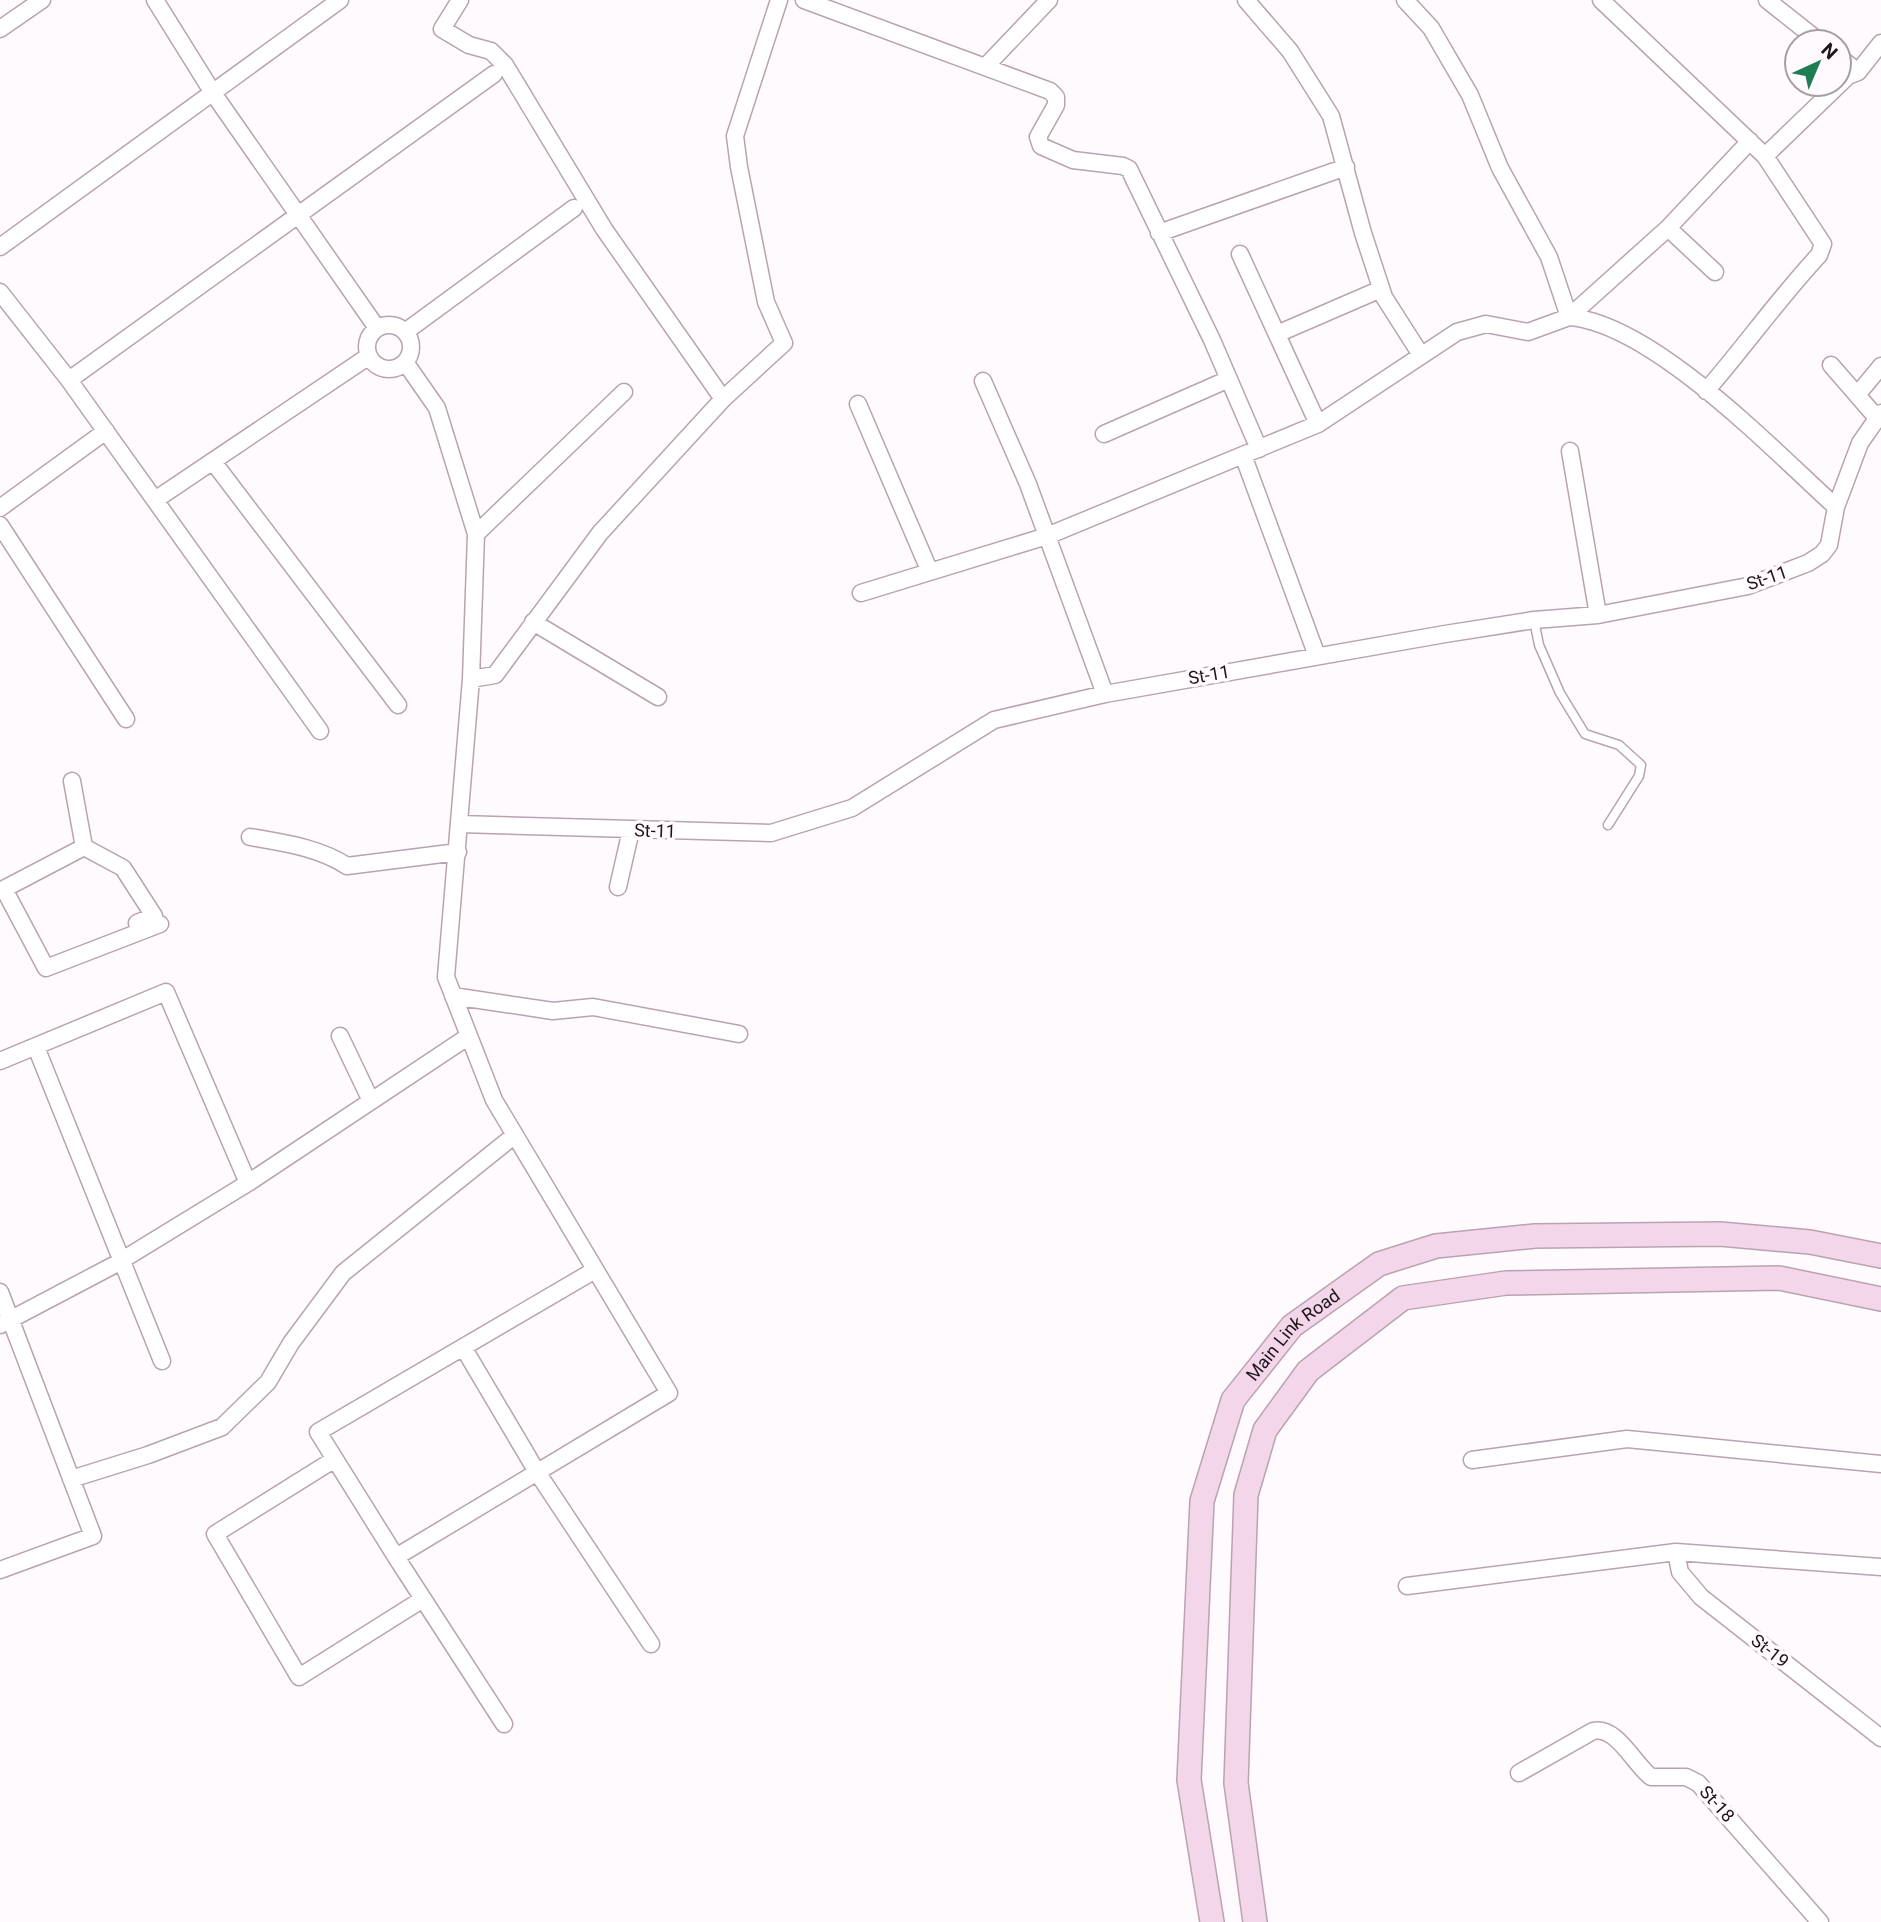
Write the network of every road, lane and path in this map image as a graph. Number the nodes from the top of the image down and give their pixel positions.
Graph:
1 (42, 0) edge
2 (155, 0) edge
3 (340, 0) edge
4 (460, 0) edge
5 (779, 0) edge
6 (804, 0) edge
7 (1049, 0) edge
8 (1247, 0) edge
9 (1405, 0) edge
10 (1601, 0) edge
11 (1767, 0) edge
12 (1802, 28) edge
13 (0, 29) edge
14 (1881, 43) edge
15 (986, 66) junction
16 (1853, 68) edge
17 (1858, 72) junction
18 (494, 74) dead end
19 (213, 93) junction
20 (1750, 141) junction
21 (1765, 156) junction
22 (1346, 167) junction
23 (574, 208) dead end
24 (300, 215) junction
25 (1668, 228) junction
26 (1159, 233) junction
27 (0, 247) edge
28 (1240, 254) dead end
29 (1715, 272) dead end
30 (1381, 289) junction
31 (0, 292) edge
32 (1569, 317) junction
33 (377, 328) junction
34 (405, 332) junction
35 (1277, 334) junction
36 (1421, 355) junction
37 (369, 356) junction
38 (405, 362) junction
39 (1831, 365) dead end
40 (1881, 366) edge
41 (1229, 379) junction
42 (69, 380) junction
43 (983, 381) dead end
44 (1706, 391) junction
45 (624, 392) dead end
46 (1857, 395) junction
47 (723, 399) junction
48 (858, 404) dead end
49 (1879, 415) edge
50 (1318, 424) junction
51 (106, 432) junction
52 (1104, 434) dead end
53 (1259, 449) junction
54 (1570, 452) dead end
55 (1243, 455) junction
56 (214, 463) junction
57 (155, 500) junction
58 (1836, 507) junction
59 (0, 508) edge
60 (0, 525) edge
61 (476, 534) junction
62 (1047, 537) junction
63 (930, 572) junction
64 (861, 593) dead end
65 (1598, 615) junction
66 (1534, 620) junction
67 (533, 622) junction
68 (1317, 656) junction
69 (471, 679) junction
70 (1105, 694) junction
71 (658, 697) dead end
72 (398, 705) dead end
73 (126, 719) dead end
74 (320, 731) dead end
75 (72, 782) dead end
76 (460, 824) junction
77 (1608, 825) dead end
78 (631, 830) junction
79 (250, 837) dead end
80 (84, 847) junction
81 (458, 852) junction
82 (618, 887) dead end
83 (2, 890) edge
84 (137, 923) dead end
85 (160, 924) dead end
86 (453, 996) junction
87 (739, 1034) dead end
88 (340, 1036) dead end
89 (469, 1036) junction
90 (36, 1048) junction
91 (0, 1061) edge
92 (371, 1101) junction
93 (514, 1135) junction
94 (248, 1183) junction
95 (1881, 1256) edge
96 (122, 1259) junction
97 (595, 1270) junction
98 (0, 1292) edge
99 (1881, 1299) edge
100 (6, 1323) edge
101 (463, 1347) junction
102 (162, 1361) dead end
103 (335, 1460) junction
104 (1472, 1460) dead end
105 (1881, 1464) edge
106 (537, 1472) junction
107 (71, 1479) junction
108 (1676, 1552) junction
109 (396, 1557) junction
110 (1881, 1567) edge
111 (0, 1570) edge
112 (1406, 1586) dead end
113 (423, 1599) junction
114 (651, 1644) dead end
115 (504, 1724) dead end
116 (1881, 1738) edge
117 (1519, 1773) dead end
118 (1212, 1922) edge
119 (1255, 1922) edge
120 (1820, 1922) edge

1 - 13 street
2 - 19 street
3 - 19 street
4 - 47 street
5 - 47 street
6 - 15 street
7 - 15 street
8 - 22 street
9 - 32 street
10 - 20 street
11 - 12 street
14 - 17 street
15 - 26 street
16 - 17 street
17 - 21 street
18 - 24 street
19 - 24 street
19 - 27 street
20 - 21 street
20 - 25 street
21 - 44 street
22 - 26 street
22 - 30 street
23 - 34 street
24 - 33 street
24 - 42 street
25 - 29 street
25 - 32 street
26 - 41 street
28 - 35 street
30 - 35 street
30 - 36 street
31 - 42 street
32 - 36 street
32 - 44 street
33 - 34 street
33 - 37 street
34 - 38 street
35 - 50 street
36 - 50 street
37 - 38 street
37 - 56 street
38 - 61 street
39 - 46 street
40 - 46 street
41 - 52 street
41 - 53 street
42 - 51 street
43 - 62 street
44 - 58 street
45 - 61 street
46 - 49 street
47 - 67 street
48 - 63 street
49 - 58 street, St-11
50 - 53 street
51 - 57 street
51 - 59 street
53 - 55 street
54 - 65 street
55 - 62 street
55 - 68 street
56 - 57 street
56 - 72 street
57 - 74 street
58 - 65 street, St-11
60 - 73 street
61 - 69 street
62 - 63 street
62 - 70 street
63 - 64 street
65 - 66 street, St-11
66 - 68 street, St-11
66 - 77 lane
67 - 69 street
67 - 71 street
68 - 70 street, St-11
69 - 76 street
70 - 78 street, St-11
75 - 80 street
76 - 78 street, St-11
76 - 81 street
78 - 82 street
79 - 81 street
80 - 83 street
80 - 84 street
81 - 86 street
83 - 85 street
86 - 87 street
86 - 89 street
88 - 92 street
89 - 92 street
89 - 93 street
90 - 91 street
90 - 94 street
90 - 96 street
92 - 94 street
93 - 97 street
93 - 107 street
94 - 96 street
95 - 118 street, Main Link Road
96 - 100 street
96 - 102 street
97 - 101 street
97 - 106 street
98 - 100 street
99 - 119 street, Main Link Road
100 - 107 street
101 - 103 street
101 - 106 street
103 - 109 street
103 - 113 street
104 - 105 street
106 - 109 street
106 - 114 street
107 - 111 street
108 - 110 street
108 - 112 street
108 - 116 street, St-19
109 - 113 street
113 - 115 street
117 - 120 street, St-18

